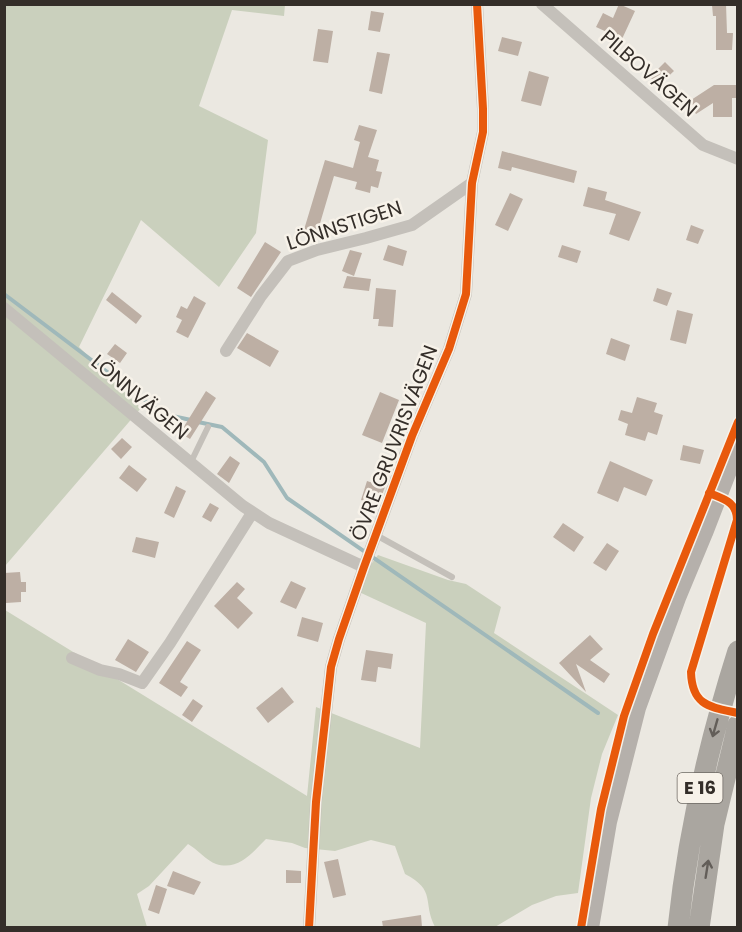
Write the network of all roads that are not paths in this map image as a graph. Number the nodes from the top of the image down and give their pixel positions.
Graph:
1 (477, 4) edge
2 (542, 4) edge
3 (738, 159) edge
4 (472, 183) junction
5 (4, 308) edge
6 (226, 351) dead end
7 (208, 427) dead end
8 (738, 448) edge
9 (190, 464) junction
10 (252, 513) junction
11 (375, 535) junction
12 (367, 558) junction
13 (452, 577) dead end
14 (738, 651) edge
15 (72, 658) dead end
16 (738, 725) edge
17 (309, 927) edge
18 (591, 927) edge
19 (678, 927) edge
20 (699, 927) edge

1 - 4 street, ÖVRE GRUVRISVÄGEN
2 - 3 street, PILBOVÄGEN
4 - 6 street, LÖNNSTIGEN
4 - 11 street, ÖVRE GRUVRISVÄGEN
5 - 9 street, LÖNNVÄGEN
7 - 9 lane
8 - 18 street
9 - 10 street, LÖNNVÄGEN
10 - 12 street, LÖNNVÄGEN
10 - 15 street
11 - 12 street, ÖVRE GRUVRISVÄGEN
11 - 13 lane
12 - 17 street, ÖVRE GRUVRISVÄGEN
14 -> 19 highway, E 16
20 -> 16 highway, E 16

